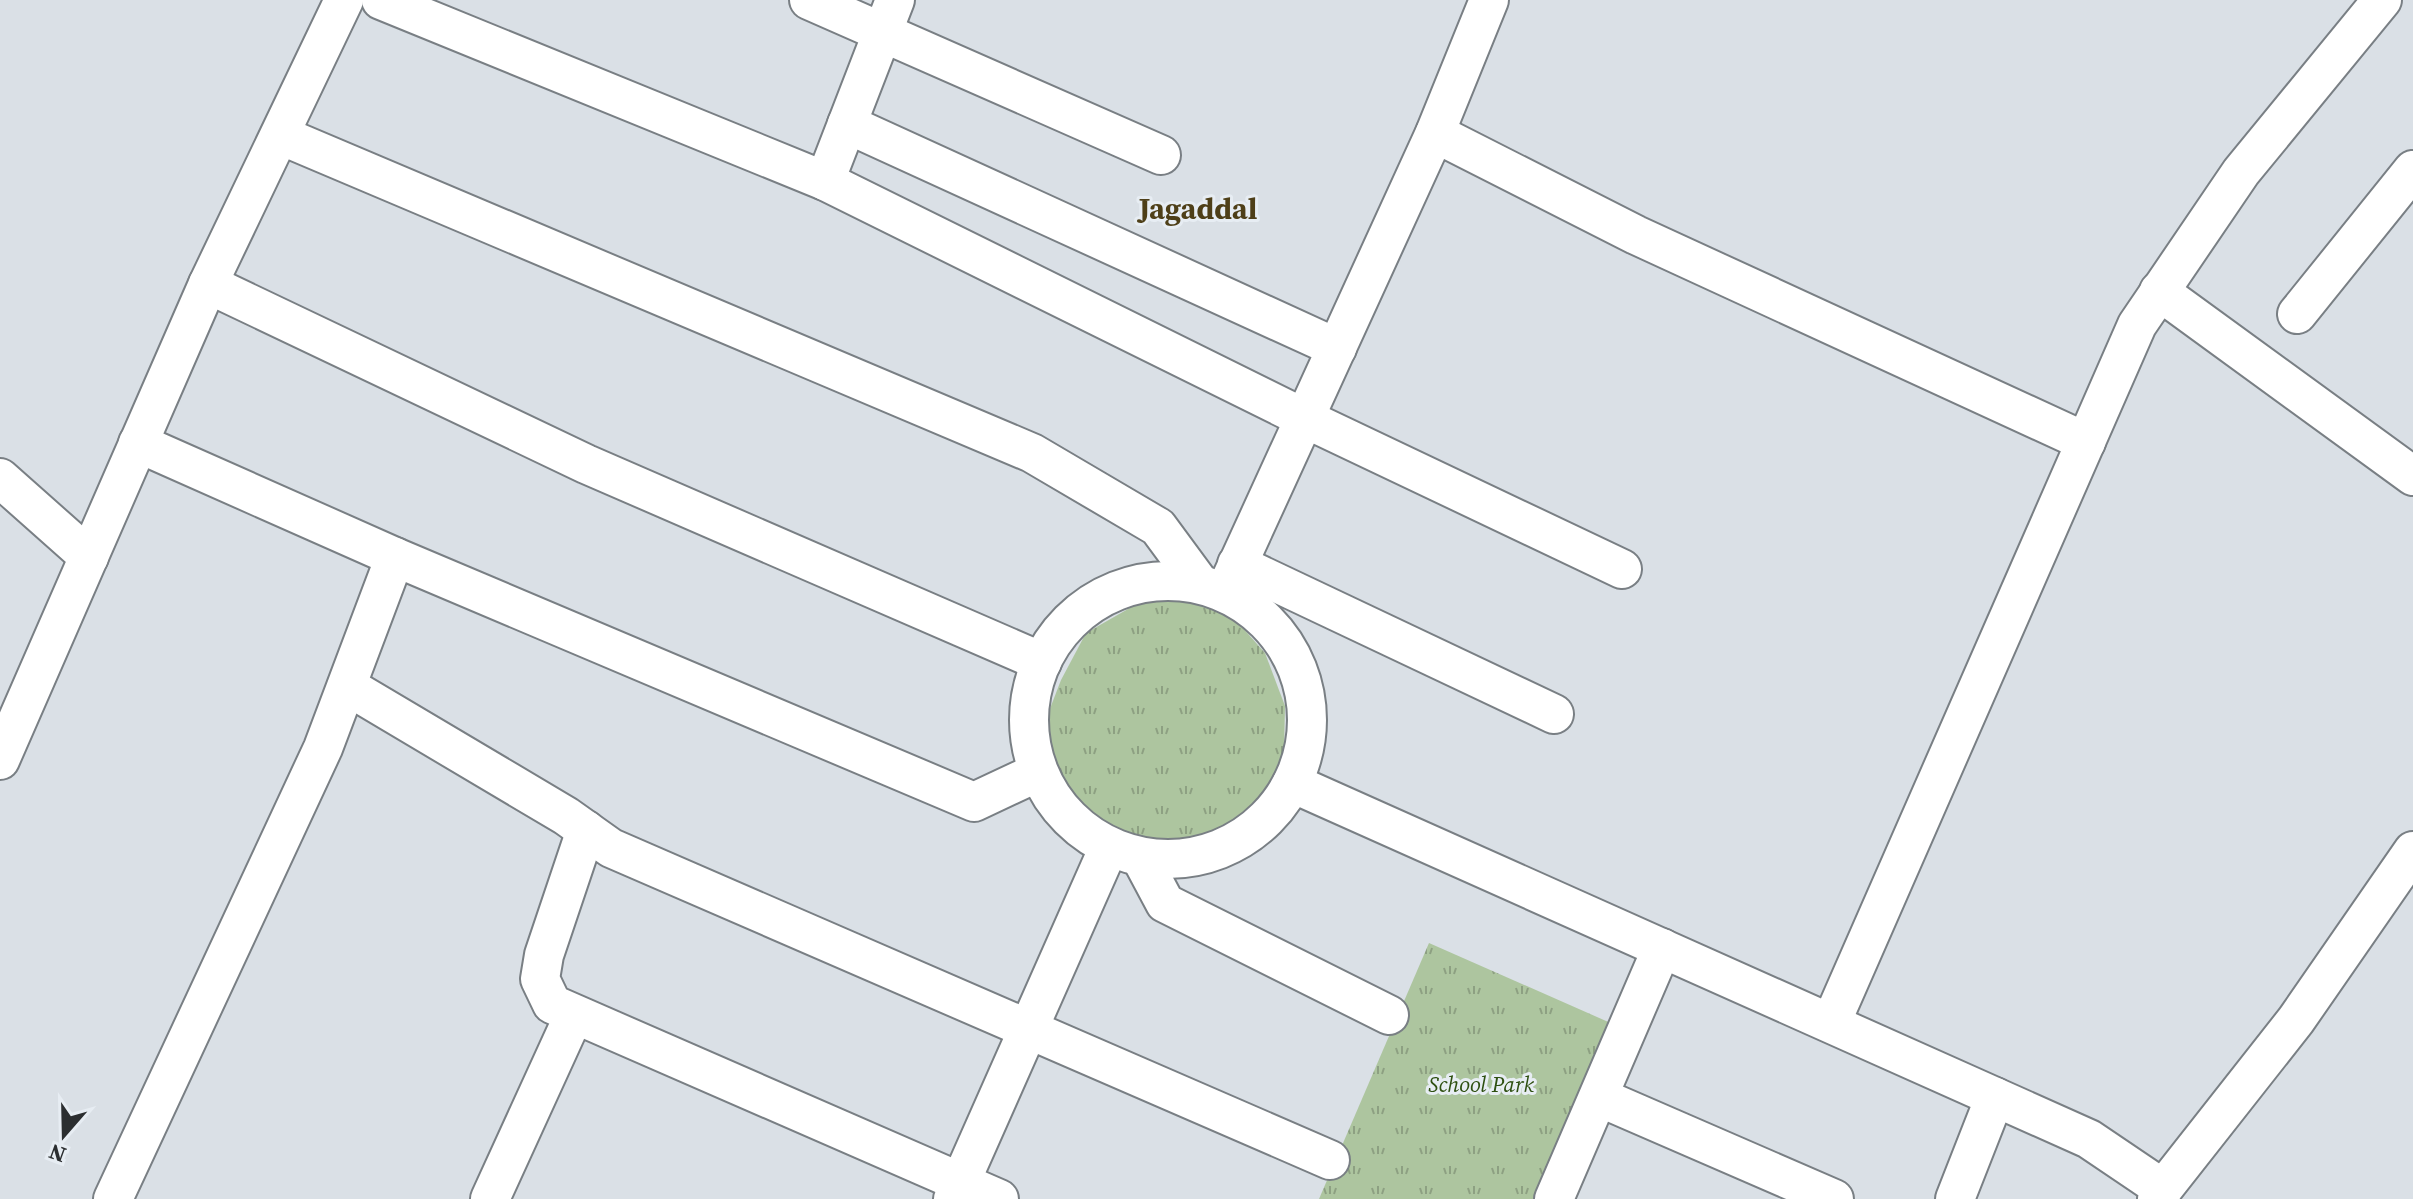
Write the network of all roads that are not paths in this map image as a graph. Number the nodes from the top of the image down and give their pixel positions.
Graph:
1 (344, 0) edge
2 (381, 0) edge
3 (809, 0) edge
4 (1489, 0) edge
5 (2382, 0) edge
6 (888, 16) edge
7 (847, 124) junction
8 (1435, 133) junction
9 (280, 135) junction
10 (1161, 155) dead end
11 (2413, 170) edge
12 (825, 181) junction
13 (208, 284) junction
14 (2159, 291) junction
15 (2297, 314) dead end
16 (1337, 348) junction
17 (1304, 418) junction
18 (2086, 442) junction
19 (138, 443) junction
20 (2413, 476) edge
21 (0, 478) edge
22 (89, 557) junction
23 (395, 557) junction
24 (1622, 569) dead end
25 (1221, 580) junction
26 (1042, 662) junction
27 (347, 686) junction
28 (1554, 714) dead end
29 (0, 760) edge
30 (1038, 772) junction
31 (1292, 783) junction
32 (586, 830) junction
33 (2413, 851) edge
34 (1125, 852) junction
35 (1662, 948) junction
36 (574, 1015) junction
37 (1389, 1015) dead end
38 (1831, 1023) junction
39 (1028, 1027) junction
40 (1599, 1097) junction
41 (1995, 1097) junction
42 (1330, 1160) dead end
43 (957, 1191) edge
44 (2160, 1194) edge
45 (113, 1199) edge
46 (490, 1199) edge
47 (999, 1199) edge
48 (1554, 1199) edge
49 (1834, 1199) edge
50 (1955, 1199) edge

1 - 9 street
2 - 12 street
3 - 6 street
4 - 8 street
5 - 14 street
6 - 7 street
6 - 10 street
7 - 12 street
7 - 16 street
8 - 16 street
8 - 18 street
9 - 13 street
9 - 25 street
11 - 15 street
12 - 17 street
13 - 19 street
13 - 26 street
14 - 18 street
14 - 20 street
16 - 17 street
17 - 24 street
17 - 25 street
18 - 38 street
19 - 22 street
19 - 23 street
21 - 22 street
22 - 29 street
23 - 27 street
23 - 30 street
25 - 26 street
25 - 28 street
25 - 31 street
26 - 30 street
27 - 32 street
27 - 45 street
30 - 34 street
31 - 34 street
31 - 35 street
32 - 36 street
32 - 39 street
33 - 44 street
34 - 37 street
34 - 39 street
35 - 38 street
35 - 40 street
36 - 43 street
36 - 46 street
38 - 41 street
39 - 42 street
39 - 43 street
40 - 48 street
40 - 49 street
41 - 44 street
41 - 50 street
43 - 47 street

